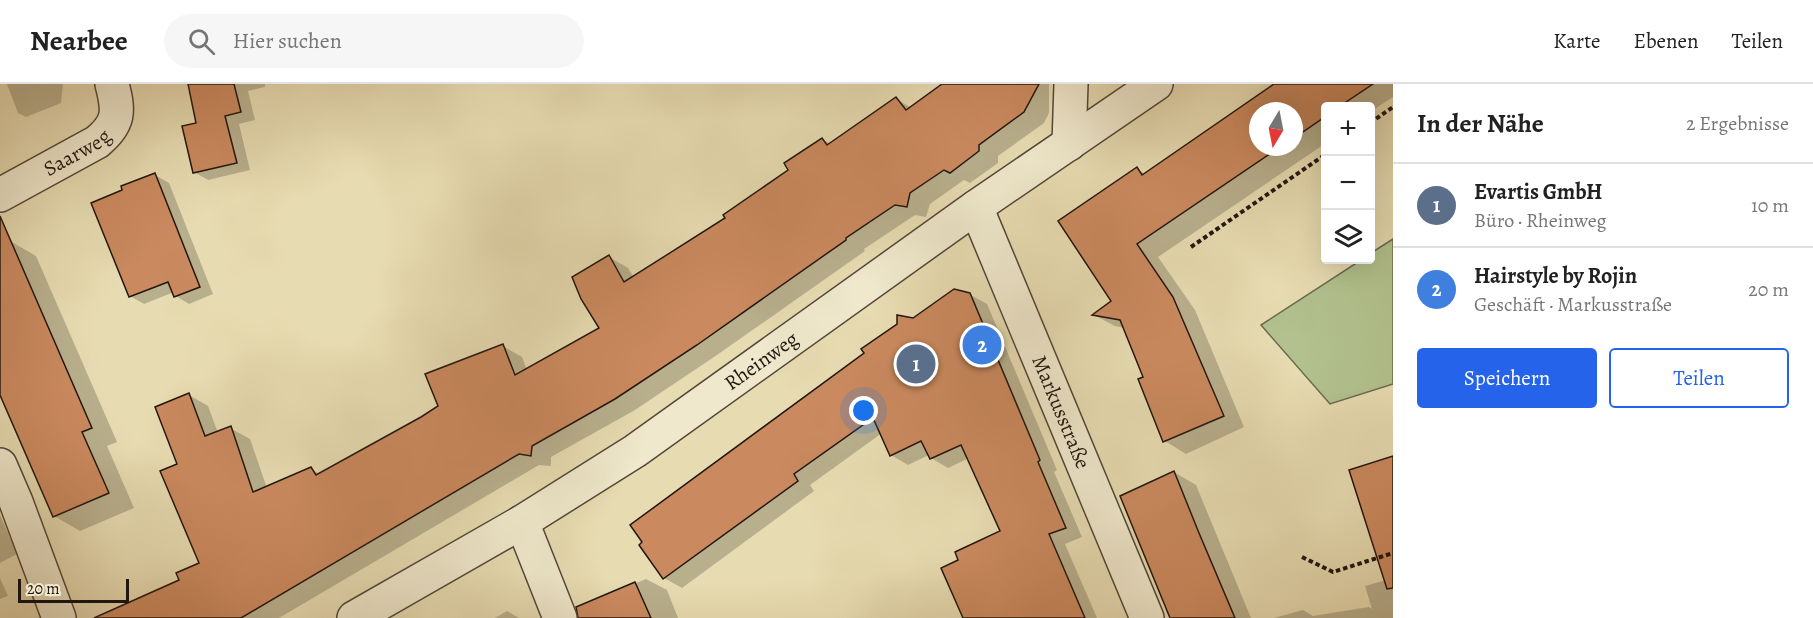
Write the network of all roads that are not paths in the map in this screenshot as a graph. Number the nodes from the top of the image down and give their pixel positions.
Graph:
1 (112, 84) edge
2 (1071, 84) edge
3 (1155, 84) edge
4 (1069, 144) junction
5 (0, 195) edge
6 (976, 207) junction
7 (0, 465) edge
8 (522, 522) junction
9 (59, 618) edge
10 (354, 618) edge
11 (560, 618) edge
12 (1147, 618) edge

1 - 5 street, Saarweg
2 - 4 street
3 - 4 street, Rheinweg
4 - 6 street, Rheinweg
6 - 8 street, Rheinweg
6 - 12 street, Markusstraße
7 - 9 street
8 - 10 street, Rheinweg
8 - 11 street

